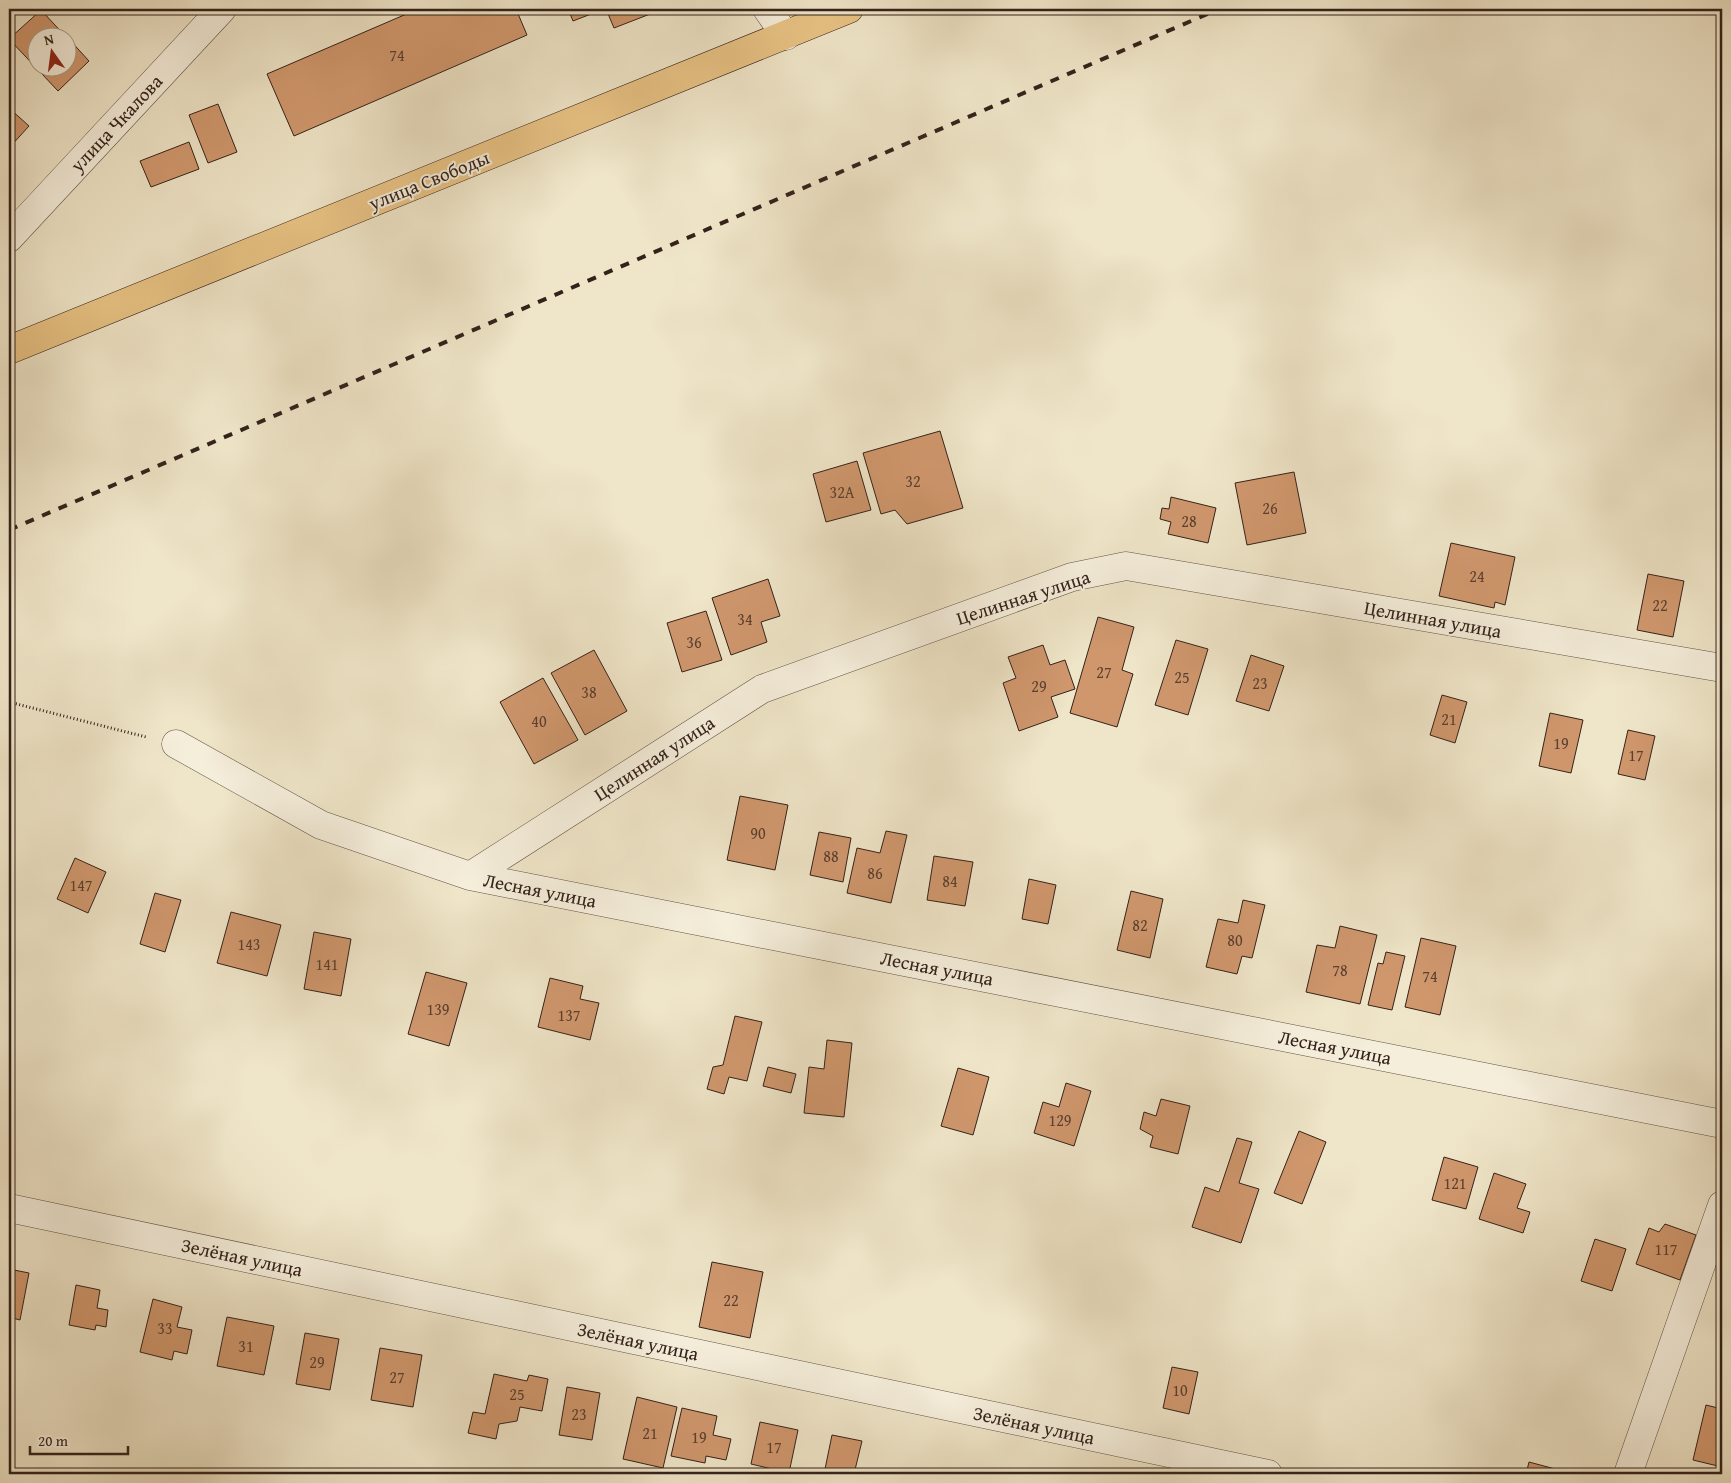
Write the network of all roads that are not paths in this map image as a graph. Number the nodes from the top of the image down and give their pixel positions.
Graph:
1 (222, 9) edge
2 (767, 9) edge
3 (849, 9) edge
4 (786, 36) junction
5 (9, 238) edge
6 (9, 350) edge
7 (1722, 668) edge
8 (176, 744) road end
9 (470, 876) junction
10 (1722, 1124) edge
11 (1722, 1205) edge
12 (9, 1208) edge
13 (1268, 1474) edge
14 (1628, 1474) edge

1 - 5 street, улица Чкалова
2 - 4 street
3 - 4 main road, улица Свободы
4 - 6 main road, улица Свободы
7 - 9 street, Целинная улица
8 - 9 street, Лесная улица
9 - 10 street, Лесная улица
11 - 14 street
12 - 13 street, Зелёная улица

